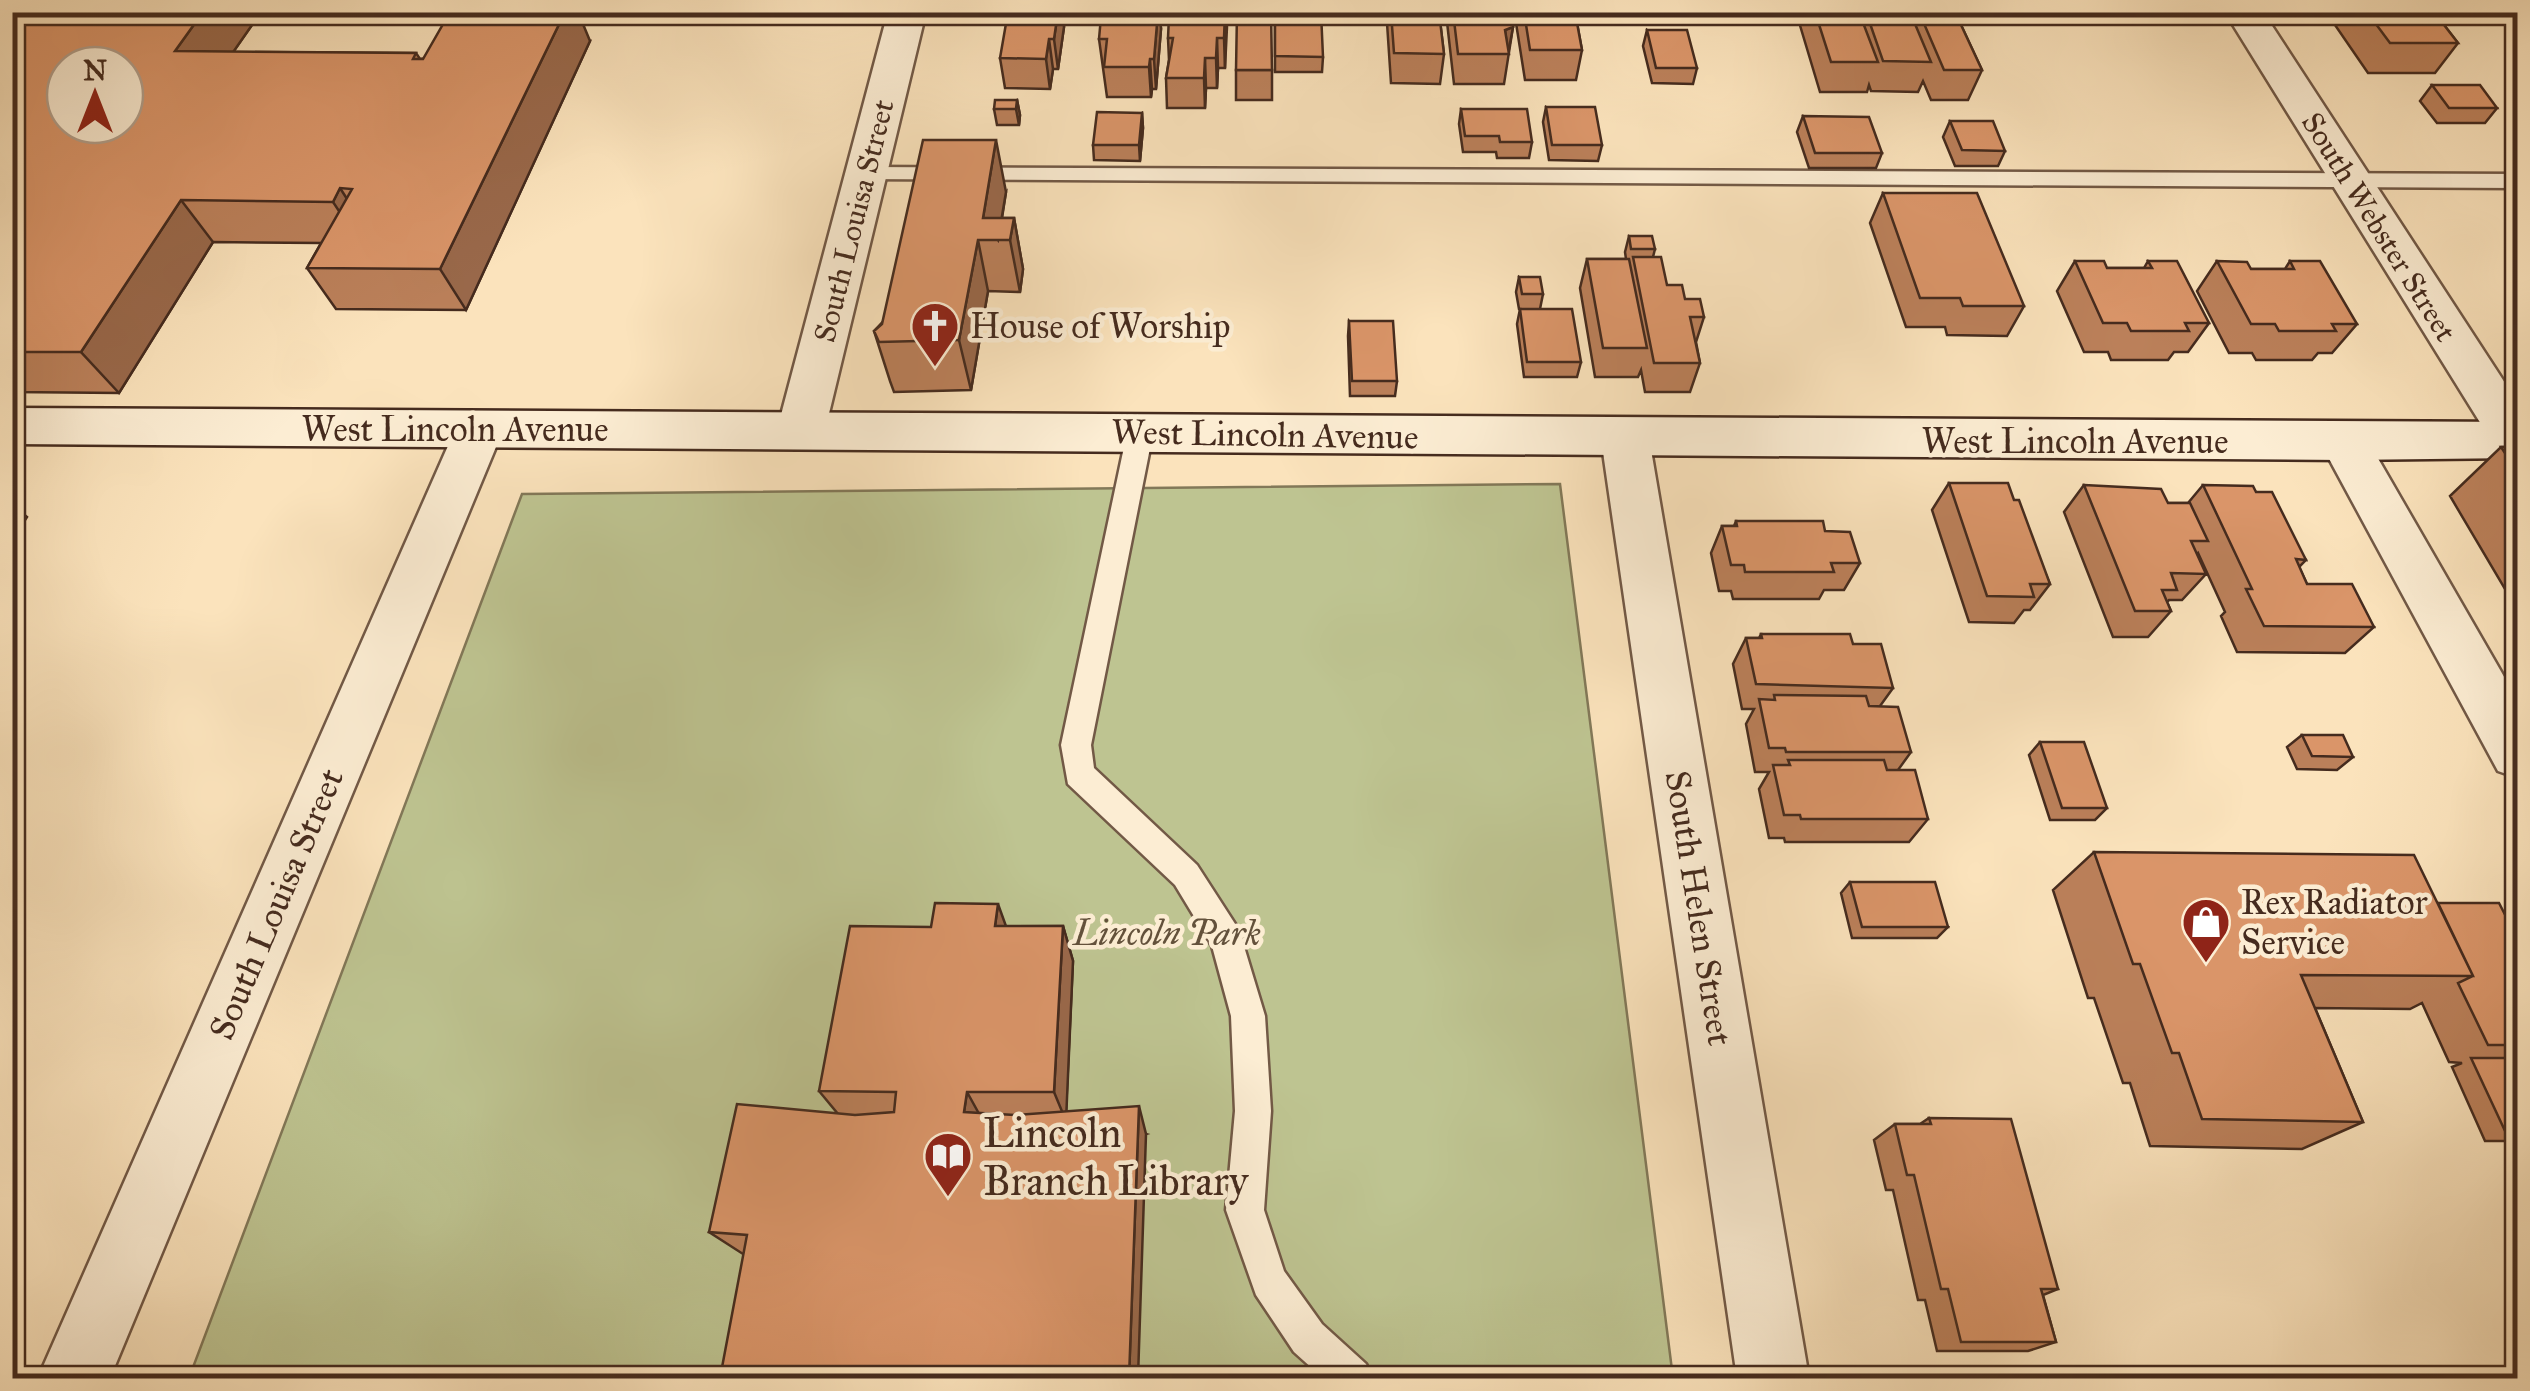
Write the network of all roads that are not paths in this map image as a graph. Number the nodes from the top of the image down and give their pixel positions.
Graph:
1 (907, 12) edge
2 (2244, 12) edge
3 (866, 174) junction
4 (2350, 181) junction
5 (2518, 182) edge
6 (12, 426) edge
7 (479, 430) junction
8 (801, 430) junction
9 (1140, 433) junction
10 (1625, 438) junction
11 (2517, 440) edge
12 (2344, 442) junction
13 (2518, 754) edge
14 (74, 1378) edge
15 (1352, 1378) edge
16 (1772, 1378) edge

1 - 3 street, South Louisa Street
2 - 4 street, South Webster Street
3 - 4 lane
3 - 8 street, South Louisa Street
4 - 5 lane
4 - 11 street, South Webster Street
6 - 7 street, West Lincoln Avenue
7 - 8 street, West Lincoln Avenue
7 - 14 street, South Louisa Street
8 - 9 street, West Lincoln Avenue
9 - 10 street, West Lincoln Avenue
9 - 15 lane
10 - 12 street, West Lincoln Avenue
10 - 16 street, South Helen Street
11 - 12 street, West Lincoln Avenue
12 - 13 street

